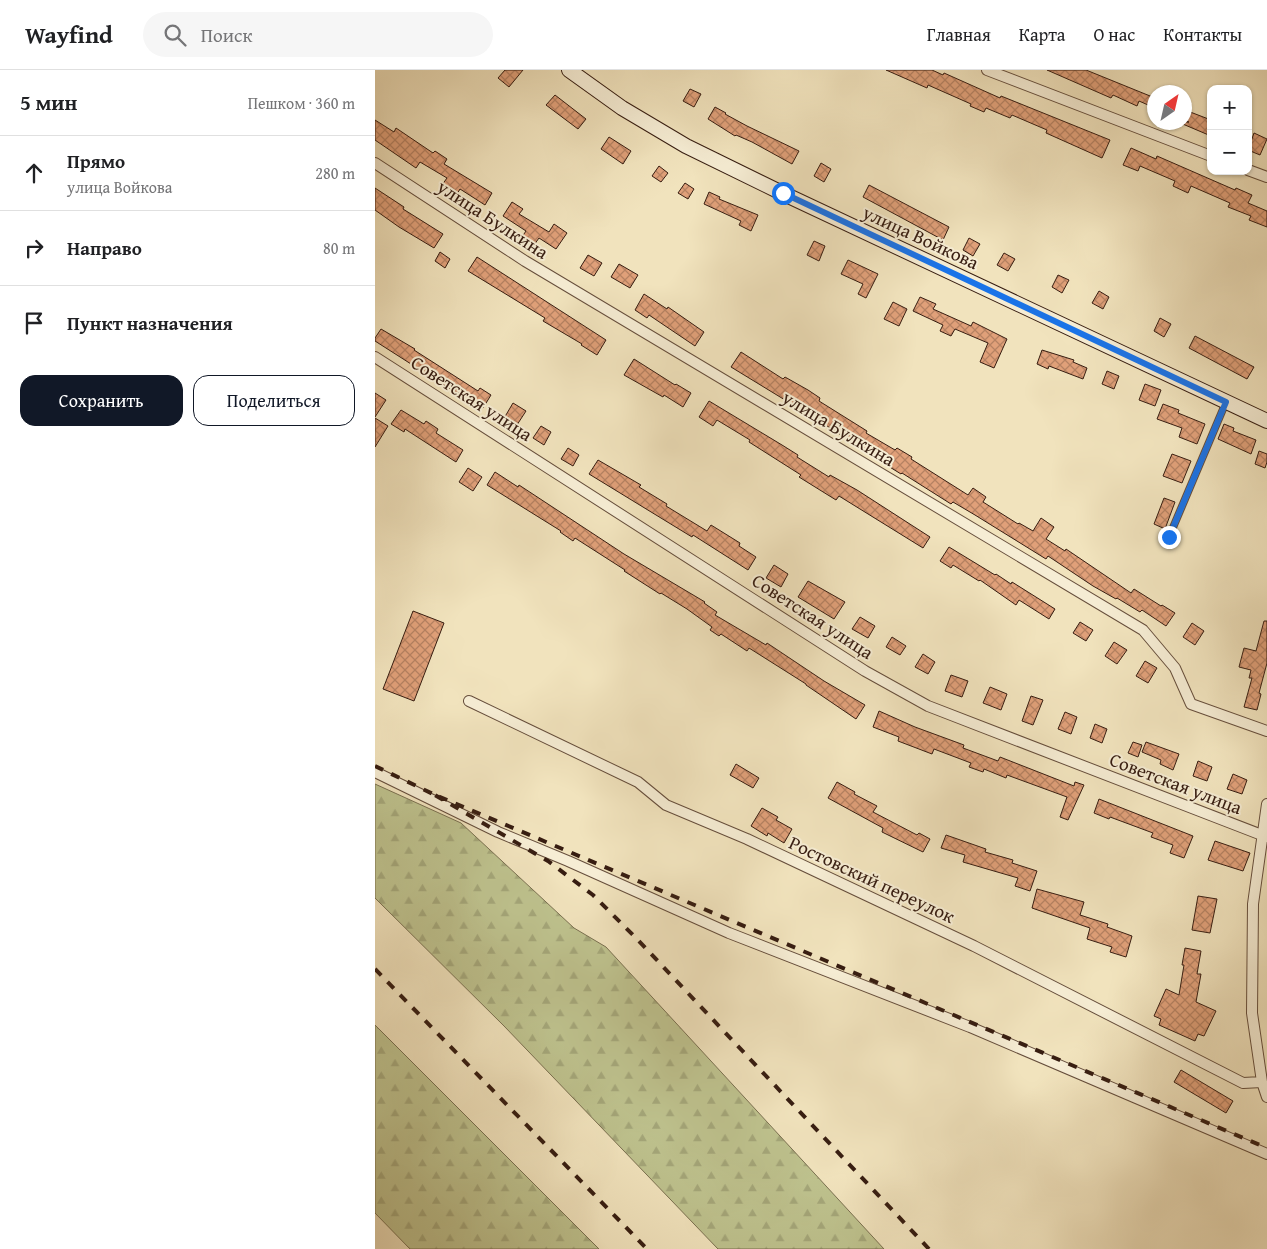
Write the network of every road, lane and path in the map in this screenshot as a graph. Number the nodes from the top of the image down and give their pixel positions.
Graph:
1 (569, 70) edge
2 (987, 70) edge
3 (1207, 154) edge
4 (375, 163) edge
5 (1252, 171) edge
6 (1267, 177) edge
7 (375, 357) edge
8 (1226, 402) junction
9 (1267, 421) edge
10 (1169, 537) dead end
11 (469, 701) dead end
12 (1267, 731) edge
13 (375, 772) edge
14 (1267, 804) edge
15 (1264, 836) edge
16 (1262, 1082) junction
17 (1267, 1097) edge
18 (1267, 1154) edge

1 - 8 main road, улица Войкова
2 - 3 street
4 - 12 street, улица Булкина
5 - 6 street
7 - 15 street, Советская улица
8 - 9 main road, улица Войкова
8 - 10 lane
11 - 16 street, Ростовский переулок
13 - 18 street
14 - 15 street
15 - 16 street
16 - 17 street

